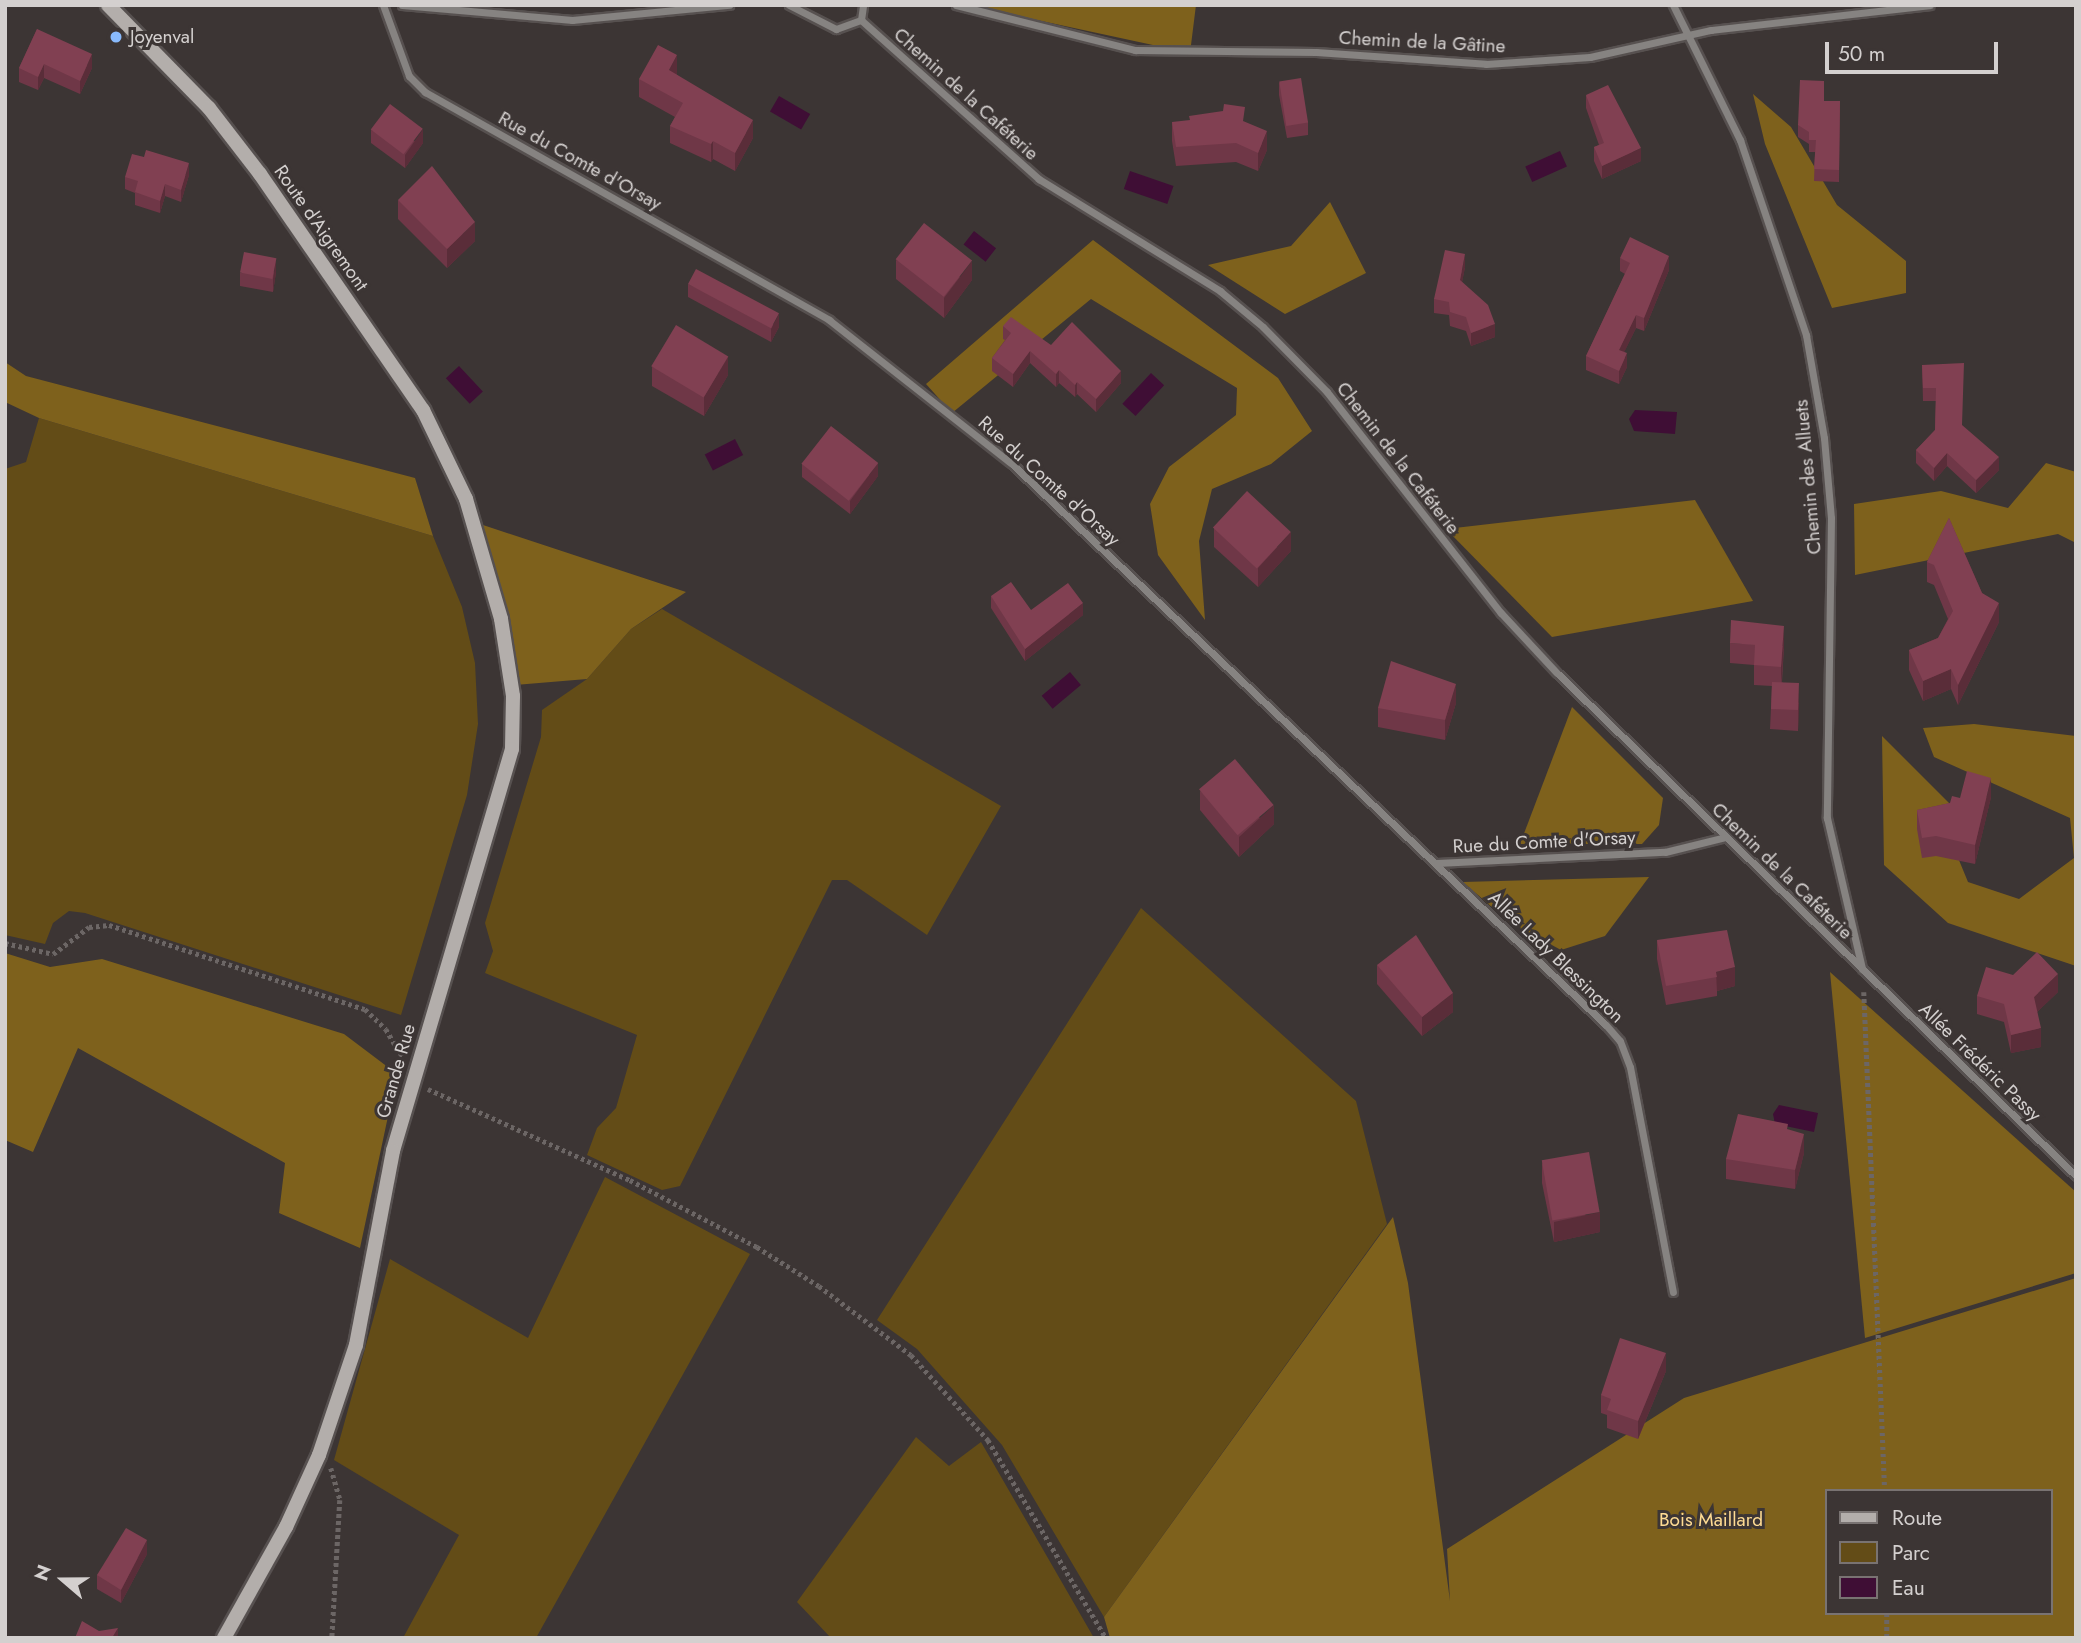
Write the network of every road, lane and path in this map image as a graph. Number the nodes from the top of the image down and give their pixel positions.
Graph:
1 (108, 5) edge
2 (383, 5) edge
3 (402, 5) edge
4 (729, 5) edge
5 (789, 5) edge
6 (863, 5) edge
7 (956, 5) edge
8 (1673, 5) edge
9 (1930, 5) edge
10 (861, 20) junction
11 (1686, 35) junction
12 (466, 499) joint
13 (1726, 837) junction
14 (1437, 863) junction
15 (5, 943) edge
16 (1863, 971) junction
17 (413, 1082) junction
18 (2076, 1176) edge
19 (1673, 1292) dead end
20 (319, 1455) junction
21 (1885, 1489) edge
22 (1887, 1615) edge
23 (224, 1638) edge
24 (332, 1638) edge
25 (1106, 1638) edge
26 (1887, 1638) edge

1 - 12 street, Route d’Aigremont
2 - 14 street, Rue du Comte d'Orsay
3 - 4 street
5 - 10 street
6 - 10 street
7 - 11 street, Chemin de la Gâtine
8 - 11 street, Chemin des Alluets
9 - 11 street, Chemin de la Gâtine
10 - 13 street, Chemin de la Caféterie
11 - 16 street, Chemin des Alluets
12 - 17 street, Grande Rue
13 - 14 street, Rue du Comte d'Orsay
13 - 16 street, Chemin de la Caféterie
14 - 19 street, Allée Lady Blessington
15 - 17 path
16 - 18 street, Allée Frédéric Passy
16 - 21 path
17 - 20 street, Grande Rue
17 - 25 path
20 - 23 street, Grande Rue
20 - 24 path
22 - 26 path

